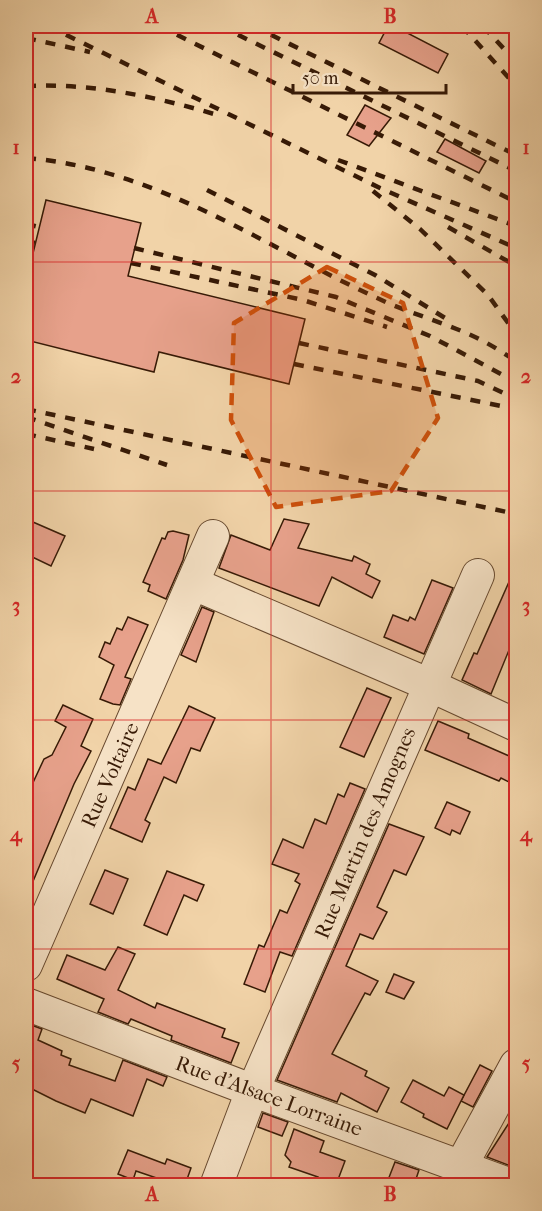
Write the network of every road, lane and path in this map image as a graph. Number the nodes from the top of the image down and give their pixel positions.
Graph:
1 (213, 536) dead end
2 (478, 575) dead end
3 (194, 584) junction
4 (429, 685) junction
5 (516, 725) edge
6 (26, 966) edge
7 (26, 1004) edge
8 (516, 1065) edge
9 (254, 1091) junction
10 (461, 1166) junction
11 (216, 1185) edge
12 (514, 1185) edge

1 - 3 street, Rue Voltaire
2 - 4 street, Rue Martin des Amognes
3 - 4 street
3 - 6 street, Rue Voltaire
4 - 5 street
4 - 9 street, Rue Martin des Amognes
7 - 9 street, Rue d'Alsace Lorraine
8 - 10 street
9 - 10 street, Rue d'Alsace Lorraine
9 - 11 street, Rue Martin des Amognes
10 - 12 street, Rue d'Alsace Lorraine

